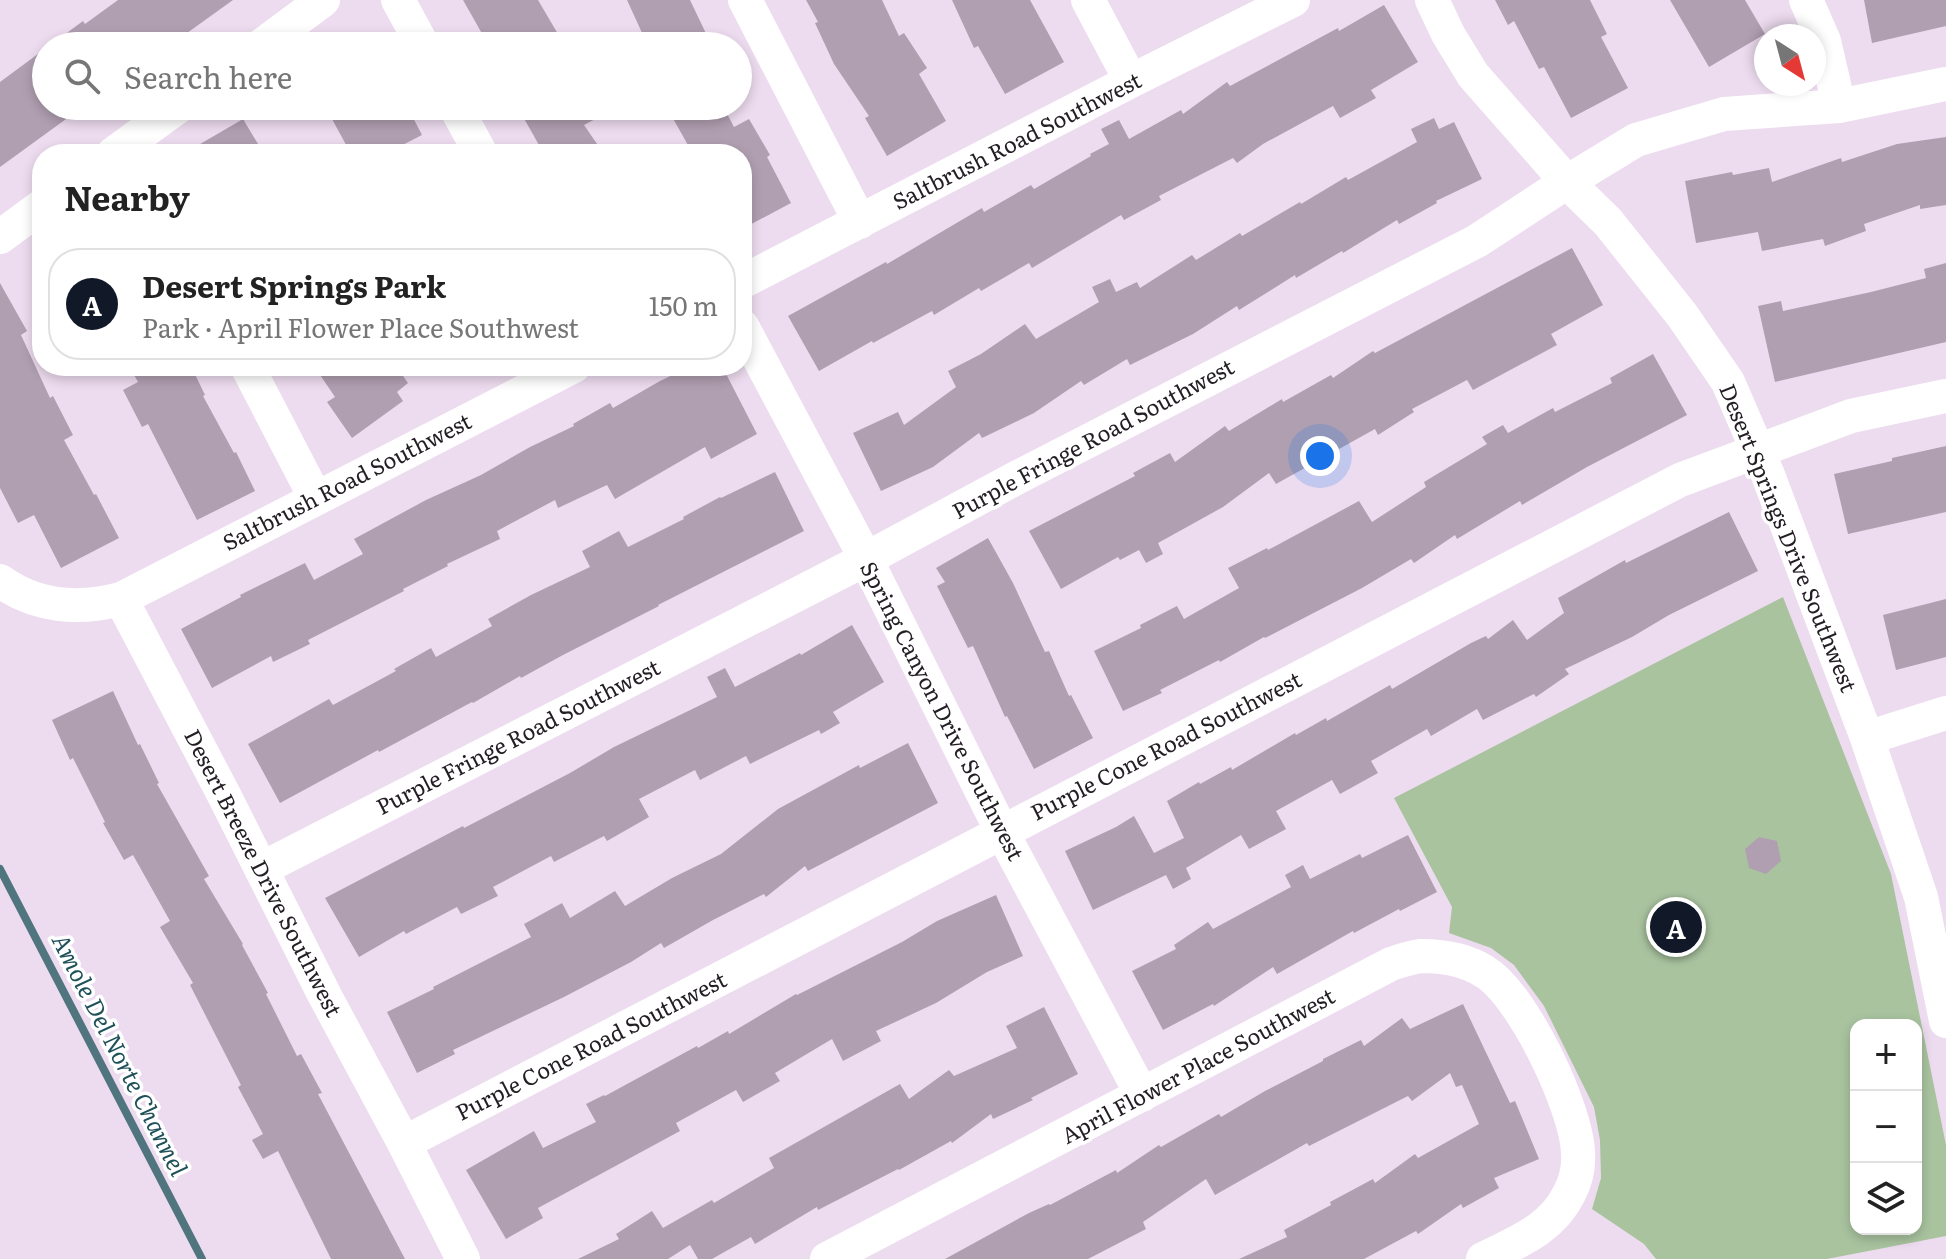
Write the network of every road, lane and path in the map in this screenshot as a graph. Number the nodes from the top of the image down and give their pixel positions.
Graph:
1 (323, 0) edge
2 (398, 0) edge
3 (745, 0) edge
4 (1088, 0) edge
5 (1293, 0) edge
6 (1432, 0) edge
7 (1806, 0) edge
8 (280, 32) edge
9 (415, 32) edge
10 (1131, 81) junction
11 (1946, 84) edge
12 (1839, 106) junction
13 (162, 120) edge
14 (463, 120) edge
15 (133, 144) edge
16 (476, 144) edge
17 (1567, 182) junction
18 (32, 213) edge
19 (860, 222) junction
20 (0, 237) edge
21 (752, 277) edge
22 (752, 345) edge
23 (252, 376) edge
24 (555, 376) edge
25 (1946, 396) edge
26 (1757, 451) junction
27 (316, 499) junction
28 (866, 559) junction
29 (0, 581) edge
30 (121, 599) junction
31 (1946, 713) edge
32 (1867, 738) junction
33 (1002, 832) junction
34 (261, 869) junction
35 (1934, 894) edge
36 (1946, 1021) edge
37 (1142, 1095) junction
38 (404, 1143) junction
39 (463, 1259) edge
40 (827, 1259) edge
41 (1483, 1259) edge

1 - 8 street
2 - 9 street
3 - 19 street
4 - 10 street
5 - 10 street, Saltbrush Road Southwest
6 - 17 street, Desert Springs Drive Southwest
7 - 12 street
10 - 19 street, Saltbrush Road Southwest
11 - 12 street, Purple Fringe Road Southwest
12 - 17 street, Purple Fringe Road Southwest
13 - 15 street
14 - 16 street
17 - 26 street, Desert Springs Drive Southwest
17 - 28 street, Purple Fringe Road Southwest
18 - 20 street
19 - 21 street, Saltbrush Road Southwest
22 - 28 street, Spring Canyon Drive Southwest
23 - 27 street
24 - 27 street, Saltbrush Road Southwest
25 - 26 street, Purple Cone Road Southwest
26 - 32 street, Desert Springs Drive Southwest
26 - 33 street, Purple Cone Road Southwest
27 - 30 street, Saltbrush Road Southwest
28 - 33 street, Spring Canyon Drive Southwest
28 - 34 street, Purple Fringe Road Southwest
29 - 30 street
30 - 34 street, Desert Breeze Drive Southwest
31 - 32 street
32 - 35 street, Desert Springs Drive Southwest
33 - 37 street, Spring Canyon Drive Southwest
33 - 38 street, Purple Cone Road Southwest
34 - 38 street, Desert Breeze Drive Southwest
35 - 36 street, Desert Springs Drive Southwest
37 - 40 street, April Flower Place Southwest
37 - 41 street, April Flower Place Southwest
38 - 39 street, Desert Breeze Drive Southwest

